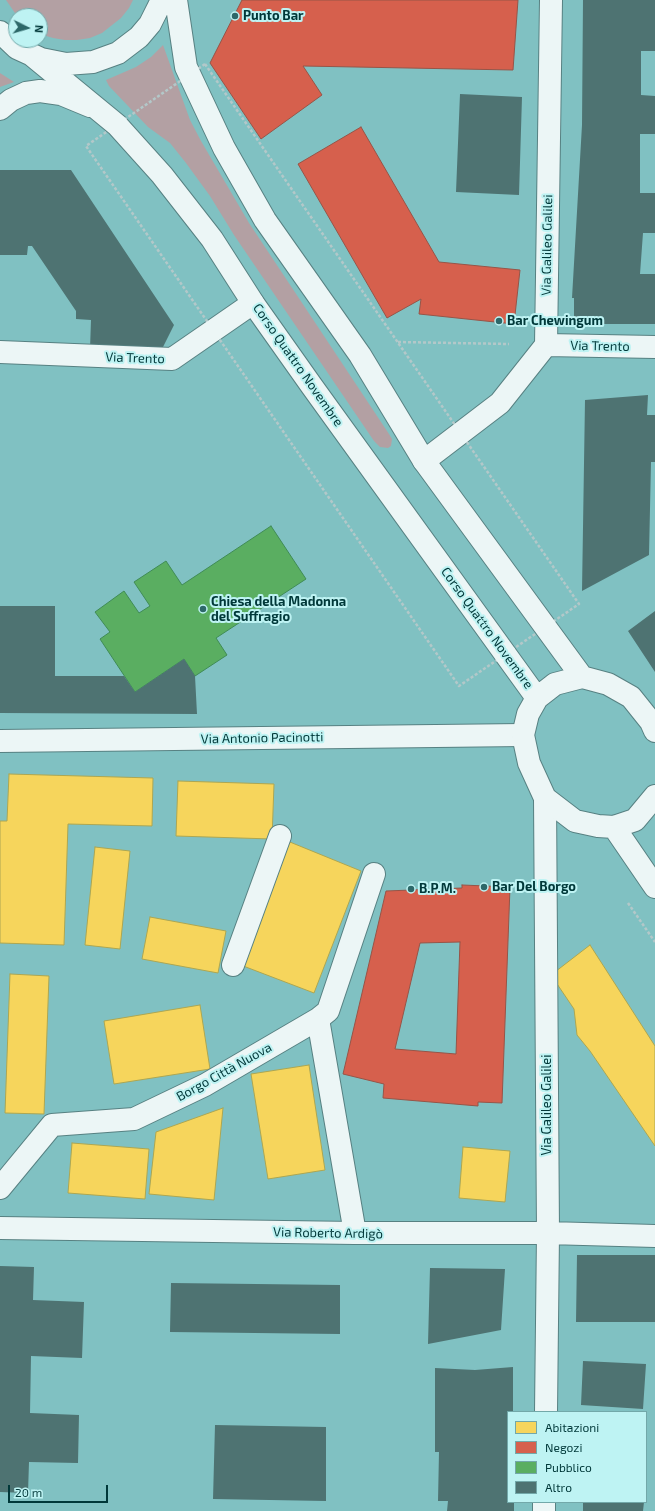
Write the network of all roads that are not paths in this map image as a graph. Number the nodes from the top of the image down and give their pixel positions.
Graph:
1 (162, 0) edge
2 (176, 0) edge
3 (551, 0) edge
4 (3, 37) edge
5 (138, 37) junction
6 (32, 56) junction
7 (0, 109) edge
8 (118, 125) junction
9 (253, 303) junction
10 (546, 345) junction
11 (655, 347) edge
12 (0, 352) edge
13 (424, 461) junction
14 (582, 677) junction
15 (538, 698) junction
16 (655, 731) edge
17 (523, 735) junction
18 (0, 741) edge
19 (655, 796) edge
20 (545, 798) junction
21 (614, 827) junction
22 (280, 836) dead end
23 (374, 874) dead end
24 (655, 887) edge
25 (233, 965) dead end
26 (318, 1019) junction
27 (0, 1188) edge
28 (0, 1228) edge
29 (355, 1233) junction
30 (548, 1234) junction
31 (655, 1236) edge
32 (546, 1411) edge

1 - 5 street
2 - 5 street
2 - 13 street
3 - 10 street, Via Galileo Galilei
4 - 6 street
5 - 6 street
6 - 8 street, Corso Quattro Novembre
7 - 8 street
8 - 9 street, Corso Quattro Novembre
9 - 12 street, Via Trento
9 - 15 street, Corso Quattro Novembre
10 - 11 street, Via Trento
10 - 13 street
13 - 14 street
14 - 15 street, Corso Quattro Novembre
14 - 16 street, Corso Quattro Novembre
15 - 17 street, Corso Quattro Novembre
17 - 18 street, Via Antonio Pacinotti
17 - 20 street, Corso Quattro Novembre
19 - 21 street, Corso Quattro Novembre
20 - 21 street, Corso Quattro Novembre
20 - 30 street, Via Galileo Galilei
21 - 24 street
22 - 25 street
23 - 26 street, Borgo Città Nuova
26 - 27 street, Borgo Città Nuova
26 - 29 street
28 - 29 street, Via Roberto Ardigò
29 - 30 street, Via Roberto Ardigò
30 - 31 street, Via Roberto Ardigò
30 - 32 street, Via Galileo Galilei

